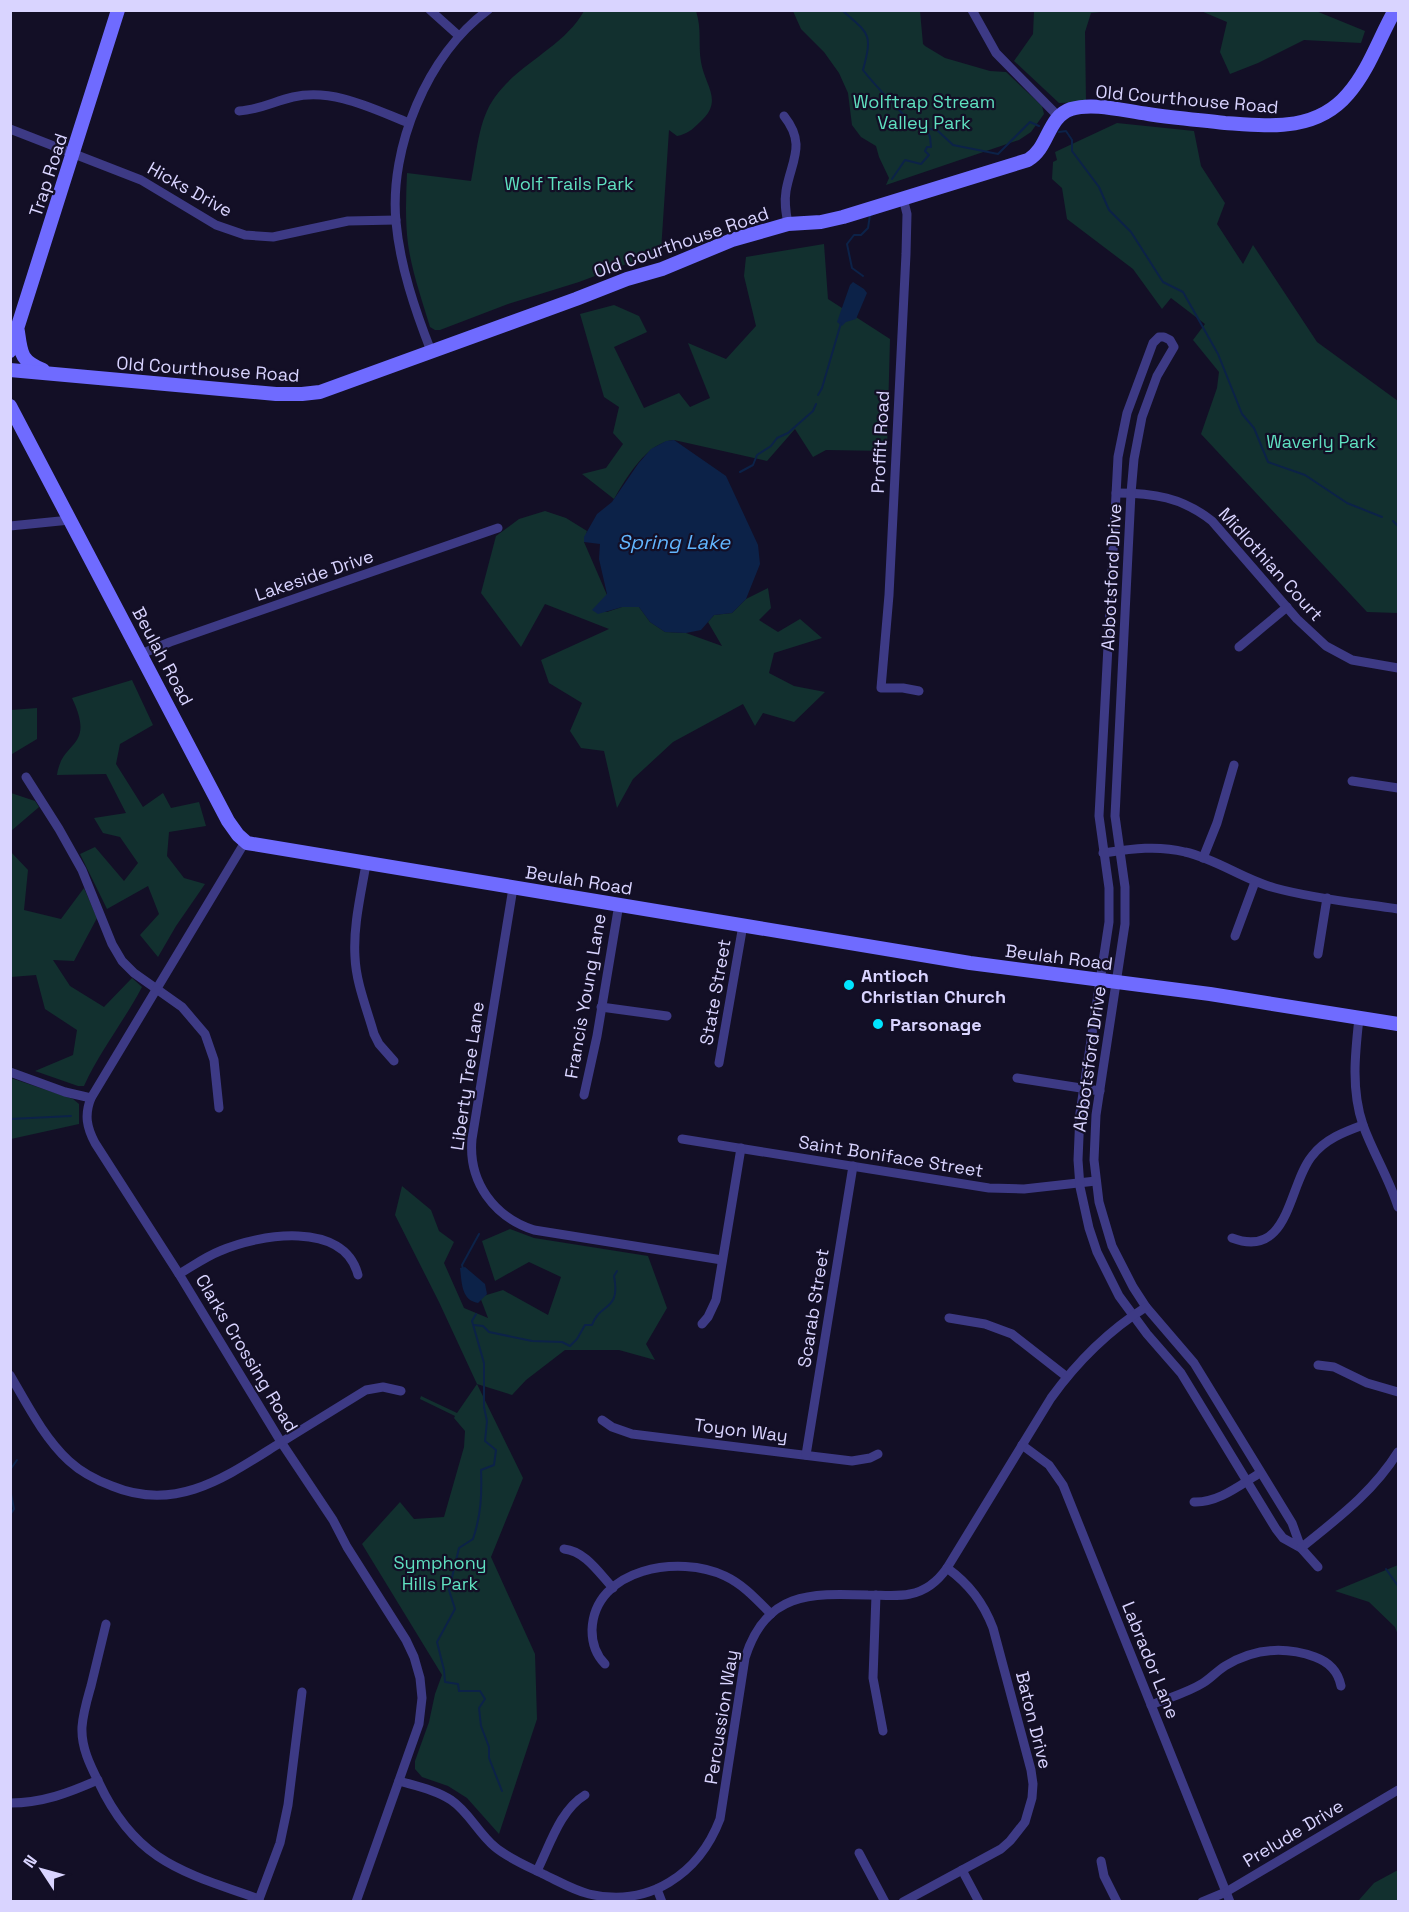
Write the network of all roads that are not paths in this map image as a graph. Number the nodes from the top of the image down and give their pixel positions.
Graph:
1 (118, 10) edge
2 (430, 10) edge
3 (488, 10) edge
4 (972, 10) edge
5 (1395, 10) edge
6 (459, 36) junction
7 (239, 111) dead end
8 (784, 116) dead end
9 (1059, 117) junction
10 (410, 123) junction
11 (10, 129) edge
12 (74, 154) junction
13 (903, 198) junction
14 (396, 220) junction
15 (788, 224) junction
16 (18, 330) junction
17 (10, 351) edge
18 (431, 351) junction
19 (10, 370) edge
20 (51, 373) junction
21 (10, 406) edge
22 (1116, 493) junction
23 (1131, 493) junction
24 (70, 520) junction
25 (10, 526) edge
26 (498, 528) dead end
27 (1287, 607) junction
28 (1239, 647) dead end
29 (141, 654) junction
30 (1398, 668) edge
31 (919, 690) dead end
32 (1234, 765) dead end
33 (26, 777) dead end
34 (1352, 781) dead end
35 (1398, 788) edge
36 (245, 842) junction
37 (1119, 851) junction
38 (1103, 854) junction
39 (1203, 858) junction
40 (366, 864) junction
41 (1255, 882) junction
42 (513, 888) junction
43 (1327, 898) junction
44 (619, 904) junction
45 (1398, 909) edge
46 (742, 925) junction
47 (1235, 936) dead end
48 (1318, 954) dead end
49 (1101, 981) junction
50 (1117, 983) junction
51 (157, 988) junction
52 (601, 1007) junction
53 (668, 1016) dead end
54 (1359, 1018) junction
55 (1398, 1024) edge
56 (393, 1061) dead end
57 (719, 1063) dead end
58 (10, 1072) edge
59 (1017, 1078) dead end
60 (1084, 1089) junction
61 (1100, 1091) junction
62 (584, 1095) dead end
63 (91, 1098) junction
64 (219, 1108) dead end
65 (1363, 1125) junction
66 (682, 1139) dead end
67 (741, 1148) junction
68 (853, 1166) junction
69 (1096, 1181) junction
70 (1080, 1183) junction
71 (1398, 1207) edge
72 (1232, 1239) dead end
73 (722, 1260) junction
74 (179, 1274) junction
75 (358, 1275) dead end
76 (1146, 1307) junction
77 (1133, 1316) junction
78 (949, 1318) dead end
79 (702, 1324) dead end
80 (1318, 1365) dead end
81 (10, 1375) edge
82 (1067, 1377) junction
83 (401, 1391) dead end
84 (1398, 1392) edge
85 (602, 1420) dead end
86 (281, 1442) junction
87 (1022, 1445) junction
88 (1398, 1452) edge
89 (878, 1454) dead end
90 (806, 1455) junction
91 (1260, 1473) junction
92 (1247, 1481) junction
93 (1194, 1502) dead end
94 (1302, 1548) junction
95 (564, 1549) dead end
96 (1318, 1567) dead end
97 (947, 1568) junction
98 (613, 1588) junction
99 (876, 1595) junction
100 (771, 1614) junction
101 (106, 1624) dead end
102 (605, 1664) dead end
103 (1341, 1686) dead end
104 (302, 1692) dead end
105 (1151, 1705) junction
106 (883, 1731) dead end
107 (98, 1780) junction
108 (399, 1781) junction
109 (1398, 1790) edge
110 (585, 1795) dead end
111 (10, 1803) edge
112 (859, 1853) dead end
113 (1101, 1861) dead end
114 (962, 1870) junction
115 (537, 1871) junction
116 (657, 1889) junction
117 (1228, 1897) edge
118 (259, 1900) edge
119 (356, 1902) edge
120 (662, 1902) edge
121 (885, 1902) edge
122 (903, 1902) edge
123 (979, 1902) edge
124 (1117, 1902) edge
125 (1202, 1902) edge

1 - 12 main road, Trap Road
2 - 6 street
3 - 6 street
4 - 9 street
5 - 9 main road, Old Courthouse Road
6 - 10 street
7 - 10 street
8 - 15 street
9 - 13 main road, Old Courthouse Road
10 - 14 street
11 - 12 street, Hicks Drive
12 - 14 street, Hicks Drive
12 - 16 main road, Trap Road
13 - 15 main road, Old Courthouse Road
13 - 31 street, Proffit Road
14 - 18 street
15 - 18 main road, Old Courthouse Road
16 - 17 main road, Trap Road
16 - 20 main road
18 - 20 main road, Old Courthouse Road
19 - 20 main road, Old Courthouse Road
21 - 24 main road, Beulah Road
22 - 23 street, Midlothian Court
22 - 23 street, Abbotsford Drive
22 - 38 street, Abbotsford Drive
23 - 27 street, Midlothian Court
23 - 37 street, Abbotsford Drive
24 - 25 street
24 - 29 main road, Beulah Road
26 - 29 street, Lakeside Drive
27 - 28 street
27 - 30 street, Midlothian Court
29 - 36 main road, Beulah Road
32 - 39 street
33 - 51 street
34 - 35 street
36 - 40 main road, Beulah Road
36 - 51 street, Clarks Crossing Road
37 - 38 street
37 - 39 street
37 - 50 street, Abbotsford Drive
38 - 49 street, Abbotsford Drive
39 - 41 street
40 - 42 main road, Beulah Road
40 - 56 street
41 - 43 street
41 - 47 street
42 - 44 main road, Beulah Road
42 - 73 street, Liberty Tree Lane
43 - 45 street
43 - 48 street
44 - 46 main road, Beulah Road
44 - 52 street, Francis Young Lane
46 - 49 main road, Beulah Road
46 - 57 street, State Street
49 - 50 main road, Beulah Road
49 - 60 street, Abbotsford Drive
50 - 54 main road, Beulah Road
50 - 61 street, Abbotsford Drive
51 - 63 street, Clarks Crossing Road
51 - 64 street
52 - 53 street
52 - 62 street, Francis Young Lane
54 - 55 main road, Beulah Road
54 - 65 street
58 - 63 street
59 - 60 street
60 - 61 street
60 - 70 street, Abbotsford Drive
61 - 69 street, Abbotsford Drive
63 - 74 street, Clarks Crossing Road
65 - 71 street
65 - 72 street
66 - 67 street, Saint Boniface Street
67 - 68 street, Saint Boniface Street
67 - 73 street
68 - 70 street, Saint Boniface Street
68 - 90 street, Scarab Street
69 - 70 street, Saint Boniface Street
69 - 76 street, Abbotsford Drive
70 - 77 street, Abbotsford Drive
73 - 79 street
74 - 75 street
74 - 86 street, Clarks Crossing Road
76 - 77 street, Percussion Way
76 - 91 street, Abbotsford Drive
77 - 82 street, Percussion Way
77 - 92 street, Abbotsford Drive
78 - 82 street
80 - 84 street
81 - 86 street
82 - 87 street, Percussion Way
83 - 86 street
85 - 90 street, Toyon Way
86 - 108 street, Clarks Crossing Road
87 - 97 street, Percussion Way
87 - 105 street, Labrador Lane
88 - 94 street
89 - 90 street, Toyon Way
91 - 92 street
91 - 94 street, Abbotsford Drive
92 - 93 street
92 - 94 street, Abbotsford Drive
94 - 96 street
95 - 98 street
97 - 99 street, Percussion Way
97 - 114 street, Baton Drive
98 - 100 street
98 - 102 street
99 - 100 street, Percussion Way
99 - 106 street
100 - 116 street, Percussion Way
101 - 107 street
103 - 105 street
104 - 118 street
105 - 117 street, Labrador Lane
107 - 111 street
107 - 118 street
108 - 115 street, Percussion Way
108 - 119 street, Clarks Crossing Road
109 - 117 street, Prelude Drive
110 - 115 street
112 - 121 street
113 - 124 street
114 - 122 street, Baton Drive
114 - 123 street
115 - 116 street, Percussion Way
116 - 120 street
117 - 125 street, Prelude Drive

